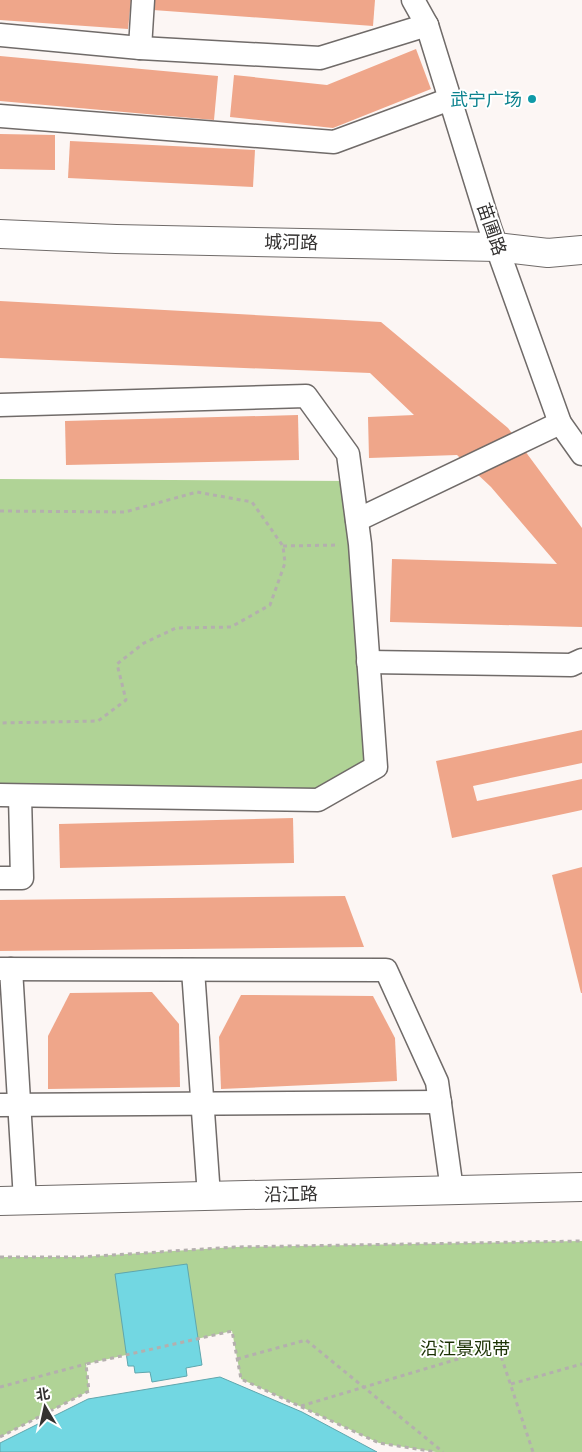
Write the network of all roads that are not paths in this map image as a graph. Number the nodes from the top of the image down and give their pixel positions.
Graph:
1 (143, 0) edge
2 (413, 0) edge
3 (427, 25) junction
4 (0, 35) edge
5 (140, 48) junction
6 (450, 99) junction
7 (0, 116) edge
8 (0, 234) edge
9 (497, 247) junction
10 (582, 250) edge
11 (0, 405) edge
12 (560, 423) junction
13 (582, 454) edge
14 (356, 520) junction
15 (582, 660) edge
16 (368, 662) junction
17 (10, 795) edge
18 (0, 878) edge
19 (6, 969) edge
20 (192, 970) junction
21 (440, 1102) junction
22 (202, 1104) junction
23 (10, 1105) edge
24 (582, 1187) edge
25 (452, 1190) junction
26 (209, 1196) junction
27 (12, 1200) edge

1 - 5 street
2 - 3 street, 苗圃路
3 - 5 street
3 - 6 street, 苗圃路
4 - 5 street
6 - 7 street
6 - 9 street, 苗圃路
8 - 9 main road, 城河路
9 - 10 main road, 城河路
9 - 12 street, 苗圃路
11 - 14 street
12 - 13 street, 苗圃路
12 - 14 street
14 - 16 street
15 - 16 street
16 - 17 street
17 - 18 street
19 - 20 street
19 - 23 street
20 - 21 street
20 - 22 street
21 - 22 street
21 - 25 street
22 - 23 street
22 - 26 street
23 - 27 street
24 - 25 main road, 沿江路
25 - 26 main road, 沿江路
26 - 27 main road, 沿江路

